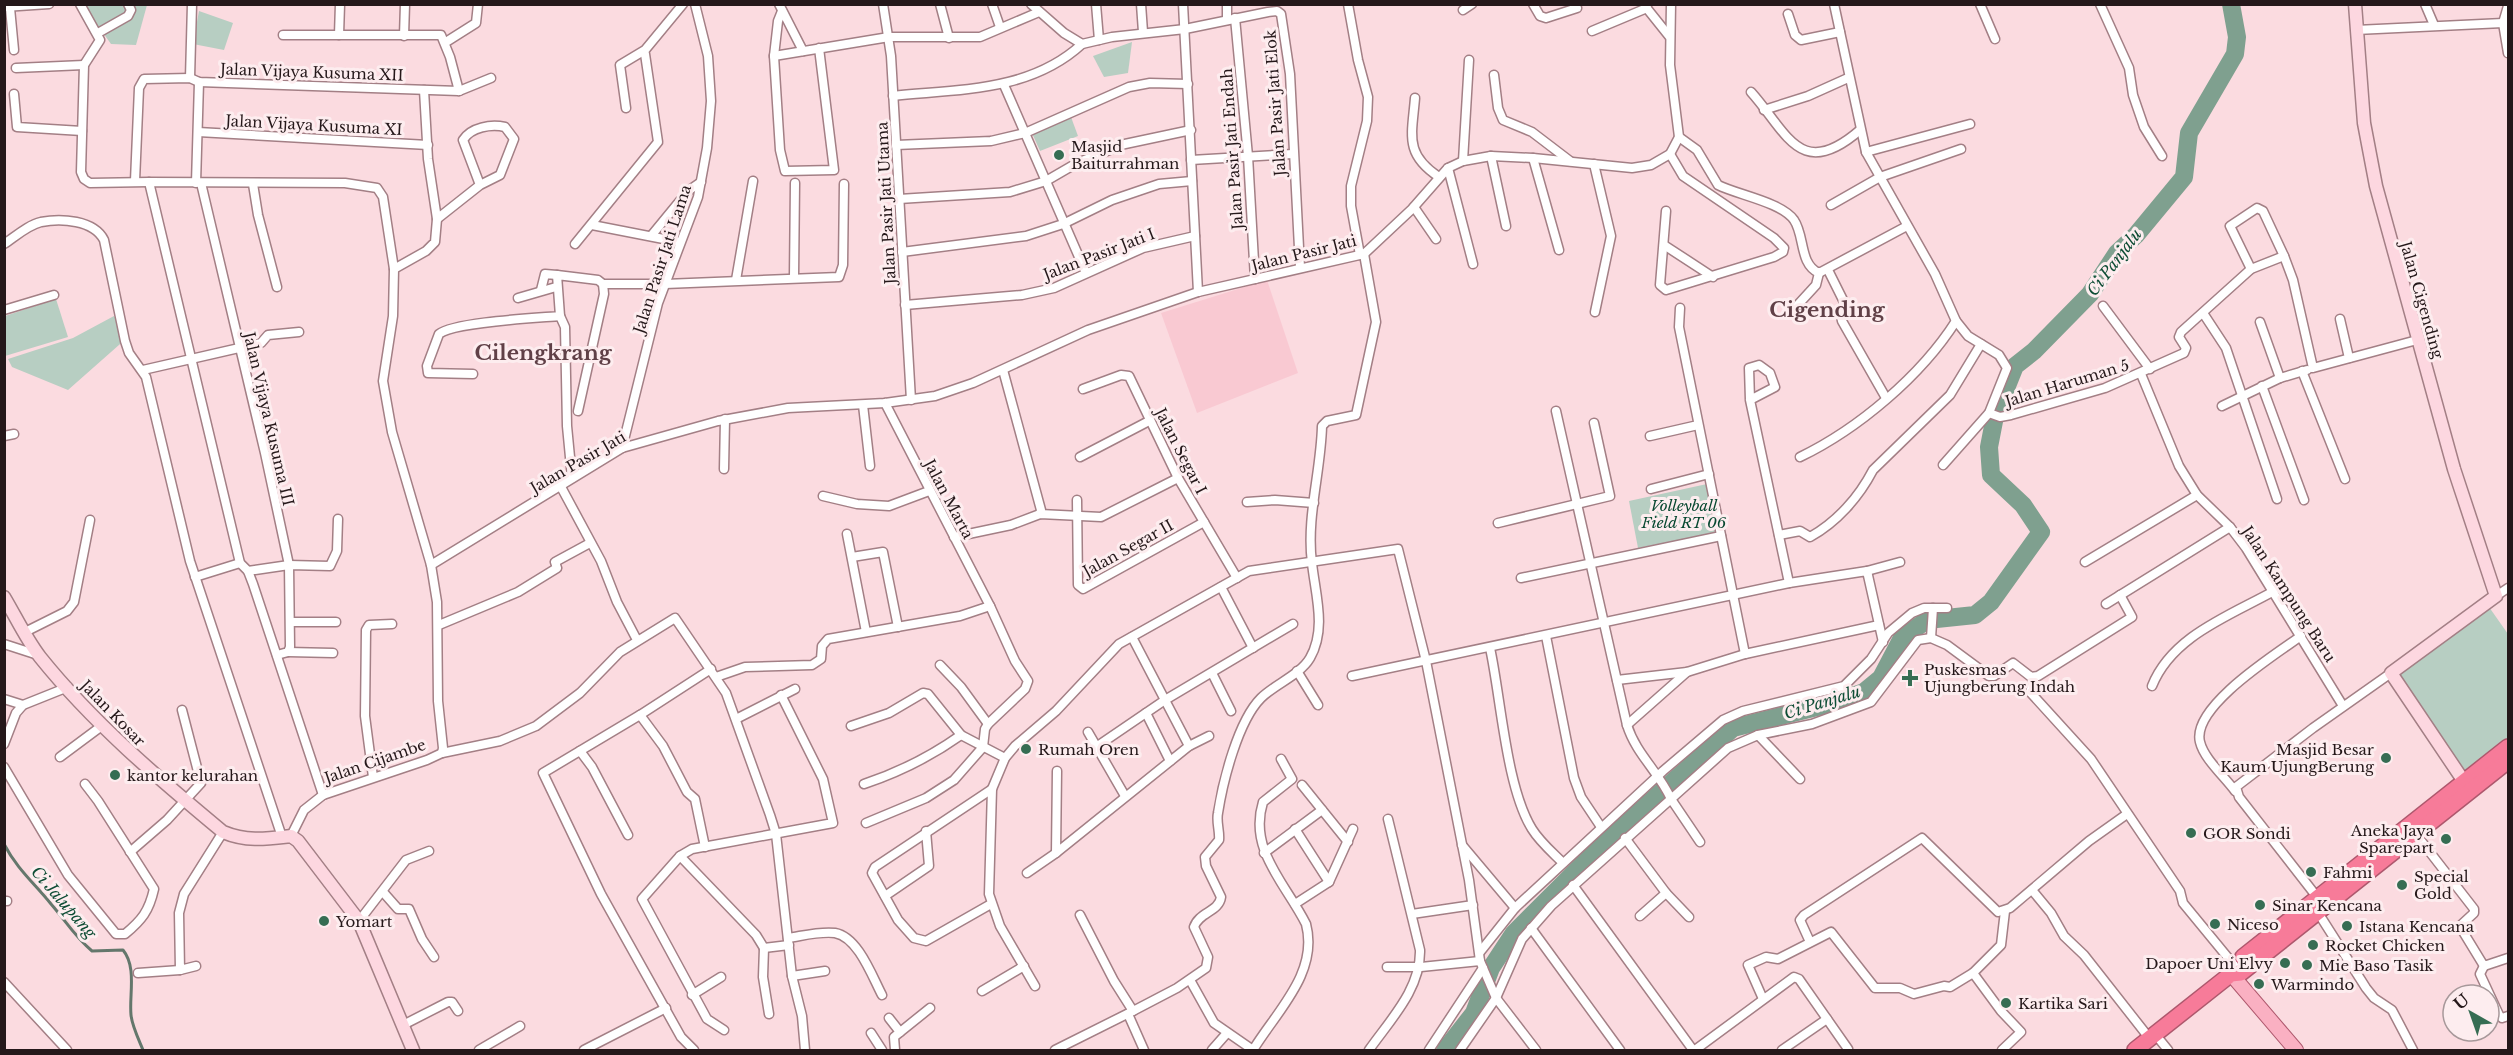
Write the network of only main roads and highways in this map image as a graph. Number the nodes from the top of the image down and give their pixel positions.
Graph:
1 (2508, 747) edge
2 (2508, 761) edge
3 (2467, 785) junction
4 (2317, 904) junction
5 (2233, 969) junction
6 (2135, 1050) edge
7 (2296, 1050) edge

1 - 3 highway
2 - 3 highway
3 - 4 highway
3 - 4 highway
4 - 5 highway
5 - 6 highway
5 - 7 main road

